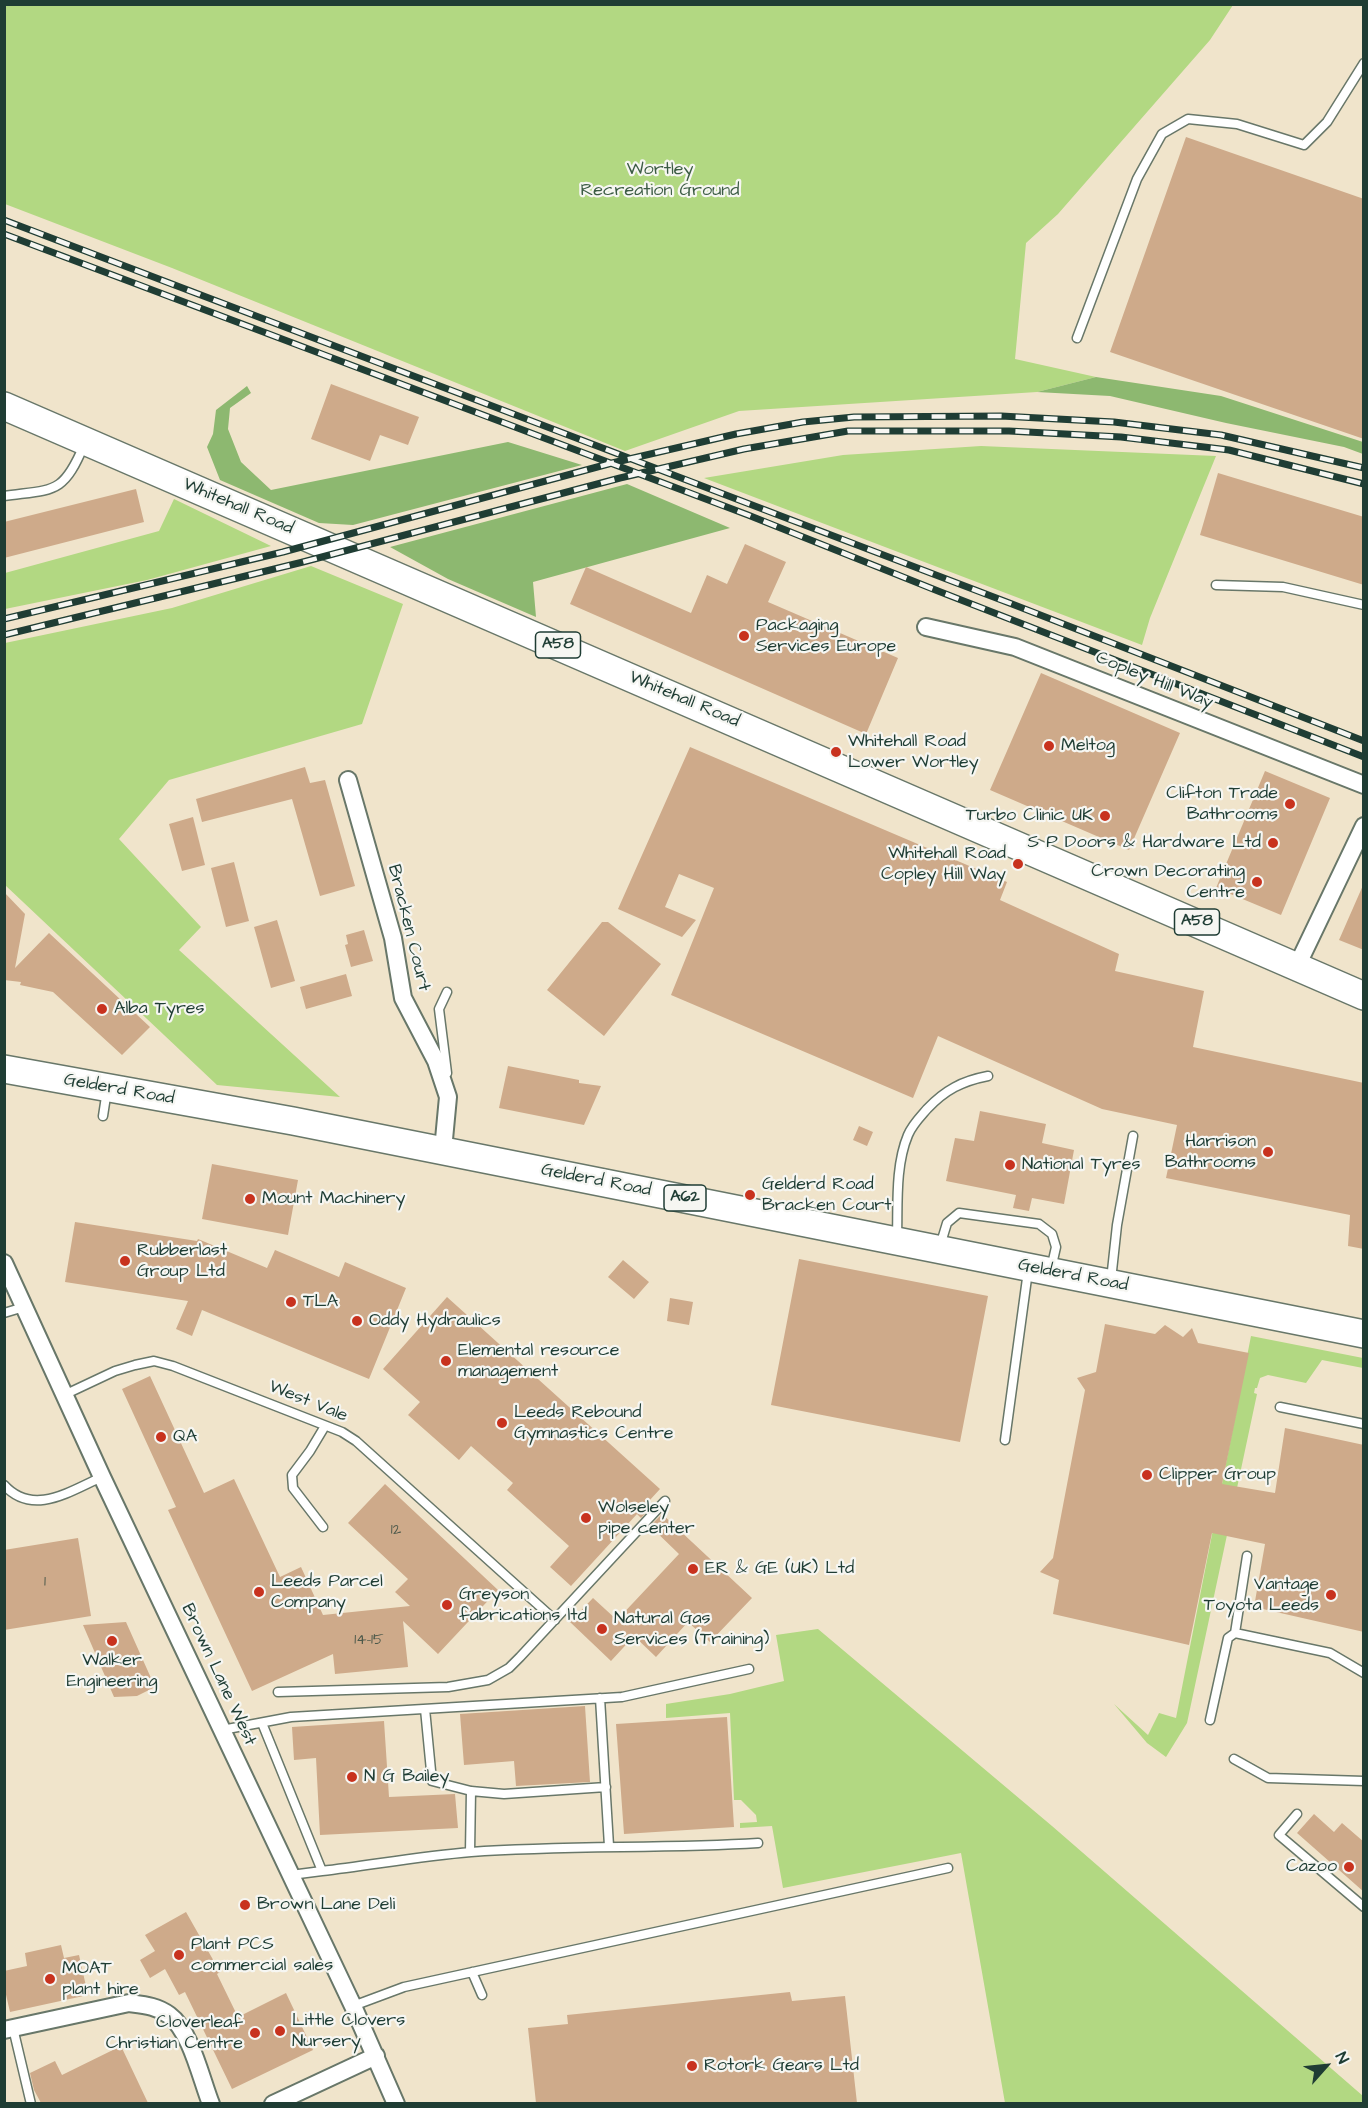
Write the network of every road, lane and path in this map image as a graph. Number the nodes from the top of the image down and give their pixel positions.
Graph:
1 (1364, 63) edge
2 (1077, 338) dead end
3 (4, 406) edge
4 (86, 441) junction
5 (4, 496) edge
6 (1216, 585) dead end
7 (1364, 605) edge
8 (927, 627) dead end
9 (348, 780) dead end
10 (1364, 785) edge
11 (1364, 826) edge
12 (1297, 966) junction
13 (447, 992) dead end
14 (1364, 996) edge
15 (4, 1069) edge
16 (988, 1076) dead end
17 (108, 1088) junction
18 (448, 1097) junction
19 (103, 1116) dead end
20 (1133, 1136) dead end
21 (443, 1150) junction
22 (897, 1241) junction
23 (939, 1249) junction
24 (4, 1263) edge
25 (1040, 1269) junction
26 (1110, 1284) junction
27 (24, 1307) junction
28 (4, 1313) edge
29 (1364, 1335) edge
30 (64, 1395) junction
31 (1280, 1407) dead end
32 (1364, 1424) edge
33 (325, 1426) junction
34 (1005, 1440) dead end
35 (102, 1477) junction
36 (4, 1485) edge
37 (665, 1501) dead end
38 (323, 1527) dead end
39 (1247, 1556) dead end
40 (555, 1620) junction
41 (1235, 1633) junction
42 (749, 1669) dead end
43 (1364, 1673) edge
44 (278, 1692) dead end
45 (600, 1698) junction
46 (425, 1709) junction
47 (1210, 1720) dead end
48 (262, 1723) junction
49 (222, 1730) junction
50 (1234, 1759) dead end
51 (1364, 1781) edge
52 (606, 1787) junction
53 (471, 1791) junction
54 (1297, 1814) dead end
55 (758, 1843) dead end
56 (609, 1846) junction
57 (470, 1852) junction
58 (948, 1868) dead end
59 (322, 1871) junction
60 (291, 1875) junction
61 (1364, 1907) edge
62 (472, 1972) junction
63 (482, 1995) dead end
64 (353, 2006) junction
65 (9, 2029) edge
66 (376, 2056) junction
67 (32, 2103) edge
68 (211, 2103) edge
69 (273, 2103) edge
70 (396, 2103) edge

1 - 2 lane
3 - 4 main road, Whitehall Road / A58
4 - 5 lane
4 - 12 main road, Whitehall Road / A58
6 - 7 lane
8 - 10 street, Copley Hill Way
9 - 18 street, Bracken Court
11 - 12 street
12 - 14 main road, Whitehall Road / A58
13 - 18 lane
15 - 17 main road, Gelderd Road / A62
16 - 22 lane
17 - 19 lane
17 - 21 main road, Gelderd Road / A62
18 - 21 street, Bracken Court
20 - 26 lane
21 - 22 main road, Gelderd Road / A62
22 - 23 main road, Gelderd Road / A62
23 - 25 main road, Gelderd Road / A62
23 - 25 lane
24 - 27 street, Brown Lane West
25 - 26 main road, Gelderd Road / A62
25 - 34 lane
26 - 29 main road, Gelderd Road / A62
27 - 28 lane
27 - 30 street, Brown Lane West
30 - 33 lane, West Vale
30 - 35 street, Brown Lane West
31 - 32 lane
33 - 38 lane
33 - 40 lane, West Vale
35 - 36 lane
35 - 49 street, Brown Lane West
37 - 40 lane
39 - 41 lane
40 - 44 lane
41 - 43 lane
41 - 47 lane
42 - 45 lane
45 - 46 lane
45 - 52 lane
46 - 48 lane
46 - 53 lane
48 - 49 lane
48 - 59 lane
49 - 60 street, Brown Lane West
50 - 51 lane
52 - 53 lane
52 - 56 lane
53 - 57 lane
54 - 61 lane
55 - 56 lane
56 - 57 lane
57 - 59 lane
58 - 62 lane
59 - 60 lane
60 - 64 street, Brown Lane West
62 - 63 lane
62 - 64 lane
64 - 66 street, Brown Lane West
65 - 67 lane
65 - 68 street
66 - 69 street
66 - 70 street, Brown Lane West

